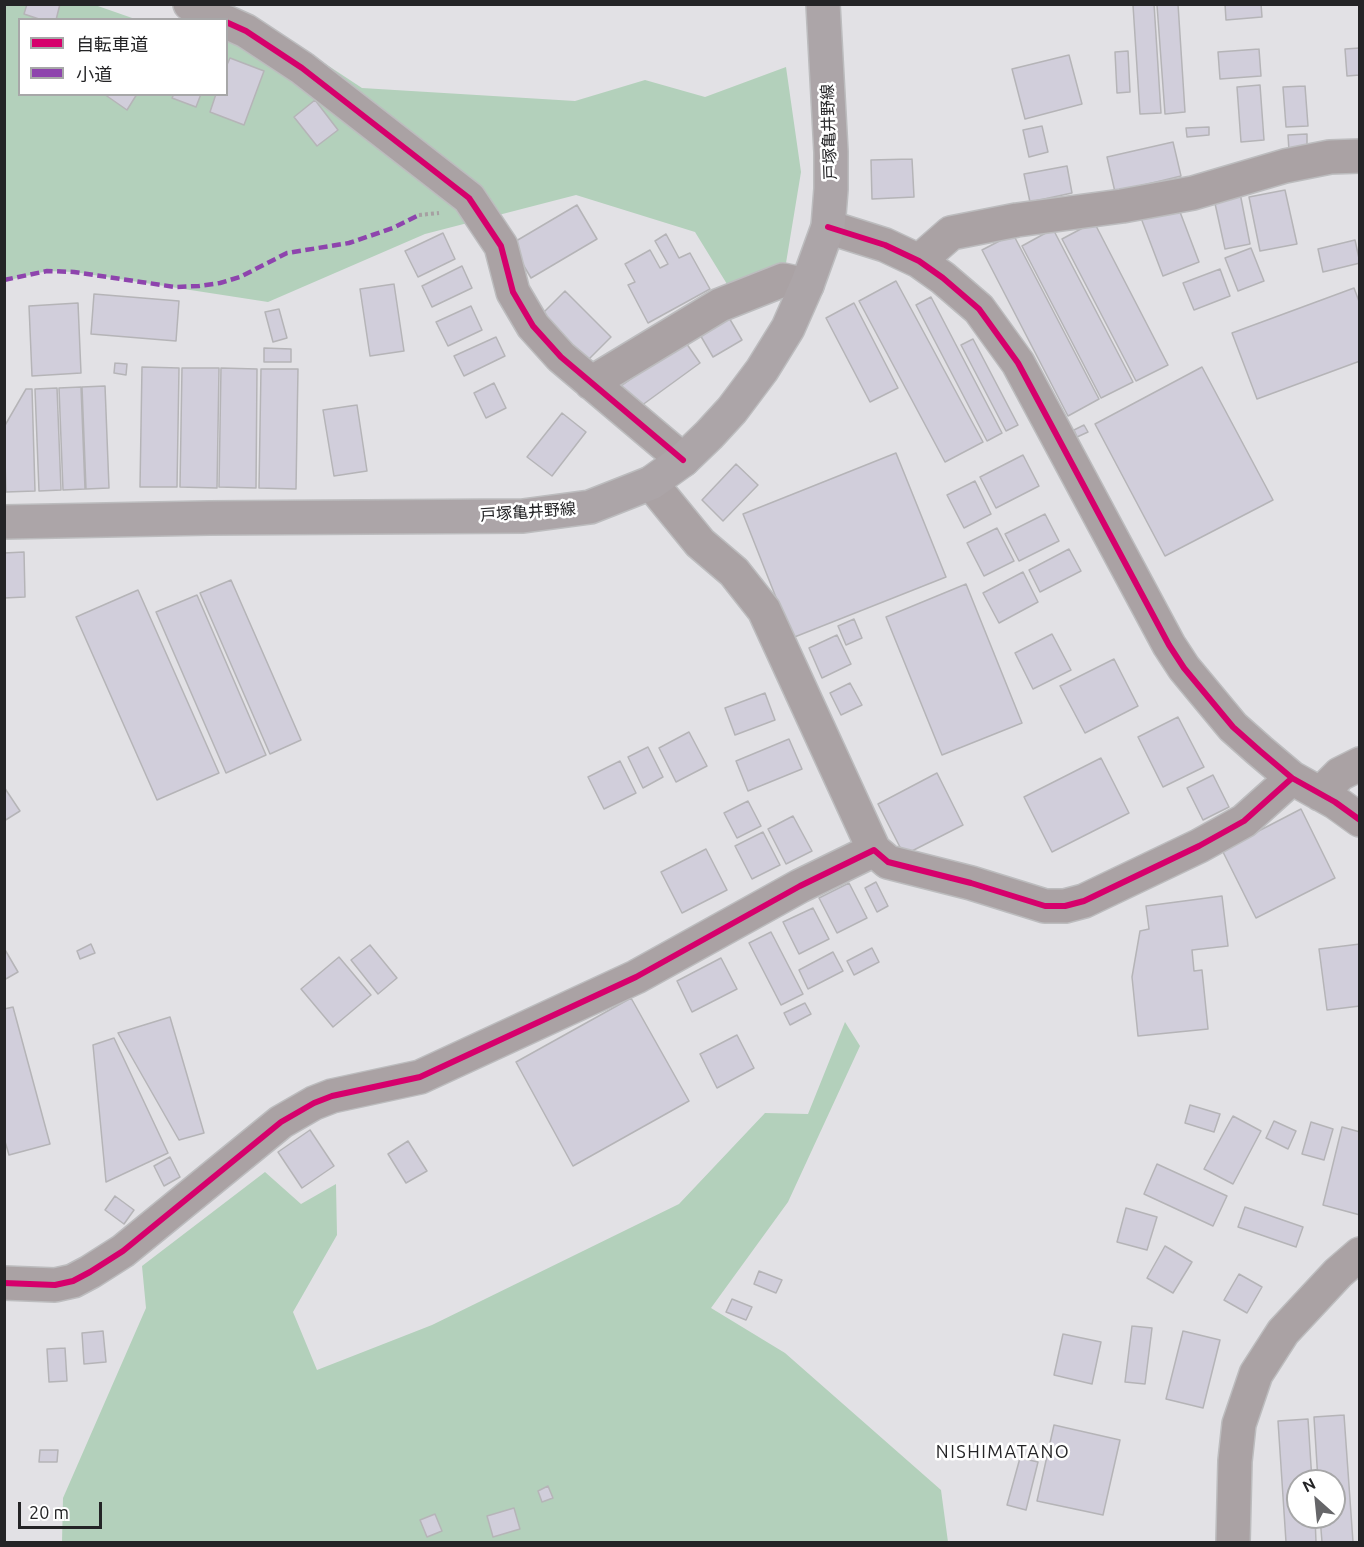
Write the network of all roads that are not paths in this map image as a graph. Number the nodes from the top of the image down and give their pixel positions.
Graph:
1 (190, 4) edge
2 (824, 4) edge
3 (217, 18) edge
4 (228, 23) edge
5 (1359, 156) edge
6 (828, 227) junction
7 (920, 261) junction
8 (807, 285) junction
9 (591, 383) junction
10 (683, 460) junction
11 (651, 483) junction
12 (4, 522) edge
13 (1359, 764) edge
14 (1292, 778) junction
15 (1320, 794) junction
16 (1359, 820) edge
17 (874, 850) junction
18 (1359, 1254) edge
19 (4, 1283) edge
20 (1233, 1542) edge

1 - 3 street
2 - 6 main road, 戸塚亀井野線
4 - 9 street
5 - 7 street
6 - 7 street
6 - 8 main road, 戸塚亀井野線
7 - 14 street
8 - 9 street
8 - 10 main road, 戸塚亀井野線
9 - 10 street
10 - 11 main road, 戸塚亀井野線
11 - 12 main road, 戸塚亀井野線
11 - 17 street
13 - 15 street
14 - 15 street
14 - 17 street
15 - 16 street
17 - 19 street
18 - 20 street

